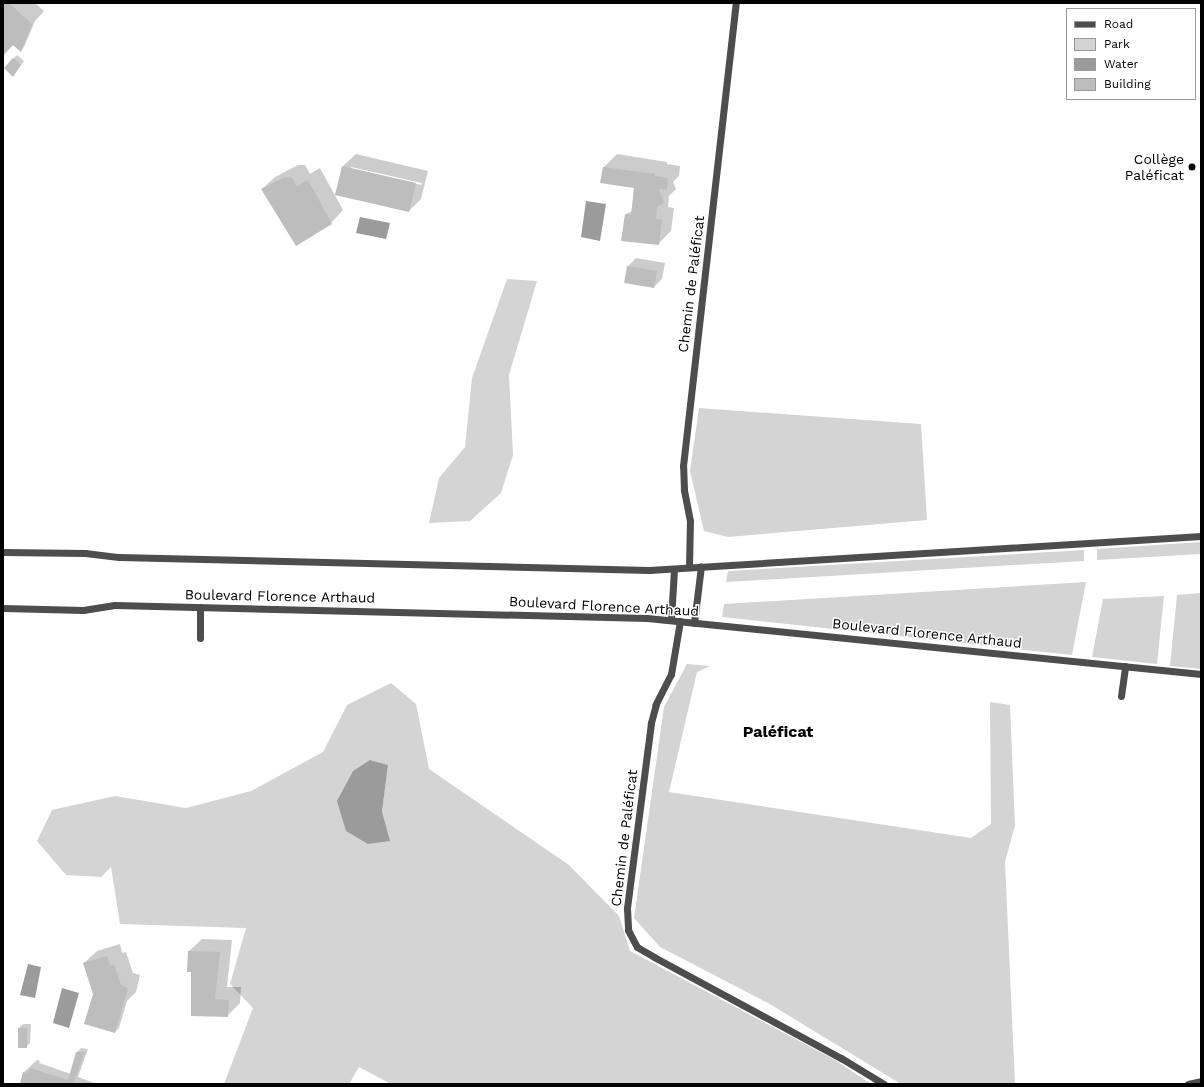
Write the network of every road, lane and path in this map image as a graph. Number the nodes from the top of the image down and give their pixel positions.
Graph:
1 (736, 3) edge
2 (1201, 536) edge
3 (3, 552) edge
4 (701, 566) junction
5 (689, 567) junction
6 (674, 569) junction
7 (200, 607) junction
8 (3, 608) edge
9 (671, 620) junction
10 (680, 622) junction
11 (694, 623) junction
12 (200, 638) dead end
13 (1125, 666) junction
14 (1201, 674) edge
15 (1121, 696) dead end
16 (1201, 1081) edge
17 (884, 1084) edge
18 (1188, 1084) edge

1 - 5 street, Chemin de Paléficat
2 - 4 street
3 - 6 street
4 - 5 street
4 - 11 street
5 - 6 street
6 - 9 street
7 - 8 street, Boulevard Florence Arthaud
7 - 9 street, Boulevard Florence Arthaud
7 - 12 street
9 - 10 street, Boulevard Florence Arthaud
10 - 11 street, Boulevard Florence Arthaud
10 - 17 street, Chemin de Paléficat
11 - 13 street, Boulevard Florence Arthaud
13 - 14 street, Boulevard Florence Arthaud
13 - 15 street
16 - 18 street

